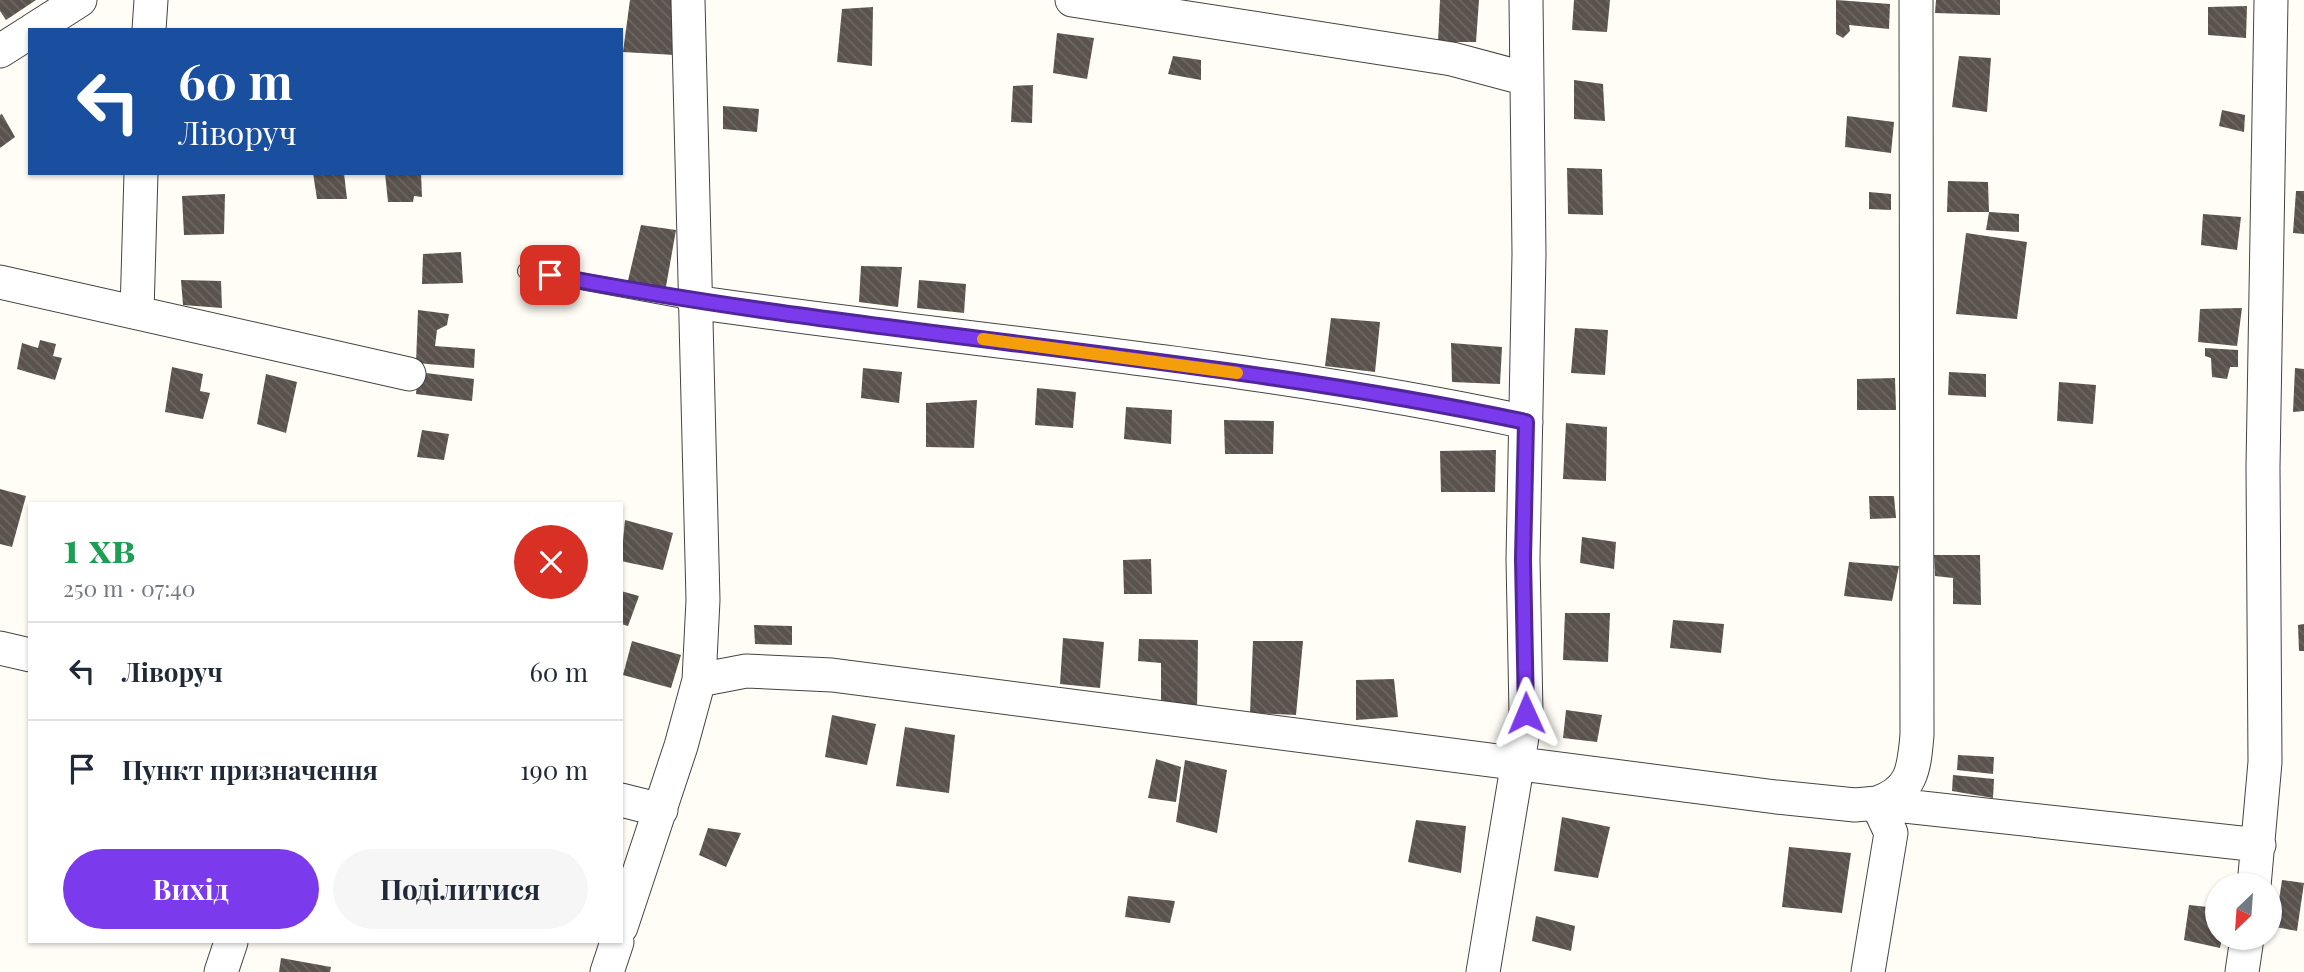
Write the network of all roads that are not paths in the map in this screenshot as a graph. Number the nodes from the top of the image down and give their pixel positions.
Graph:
1 (80, 0) edge
2 (150, 0) edge
3 (688, 0) edge
4 (1072, 0) edge
5 (1526, 0) edge
6 (1916, 0) edge
7 (2271, 0) edge
8 (36, 28) edge
9 (149, 28) edge
10 (28, 33) edge
11 (0, 51) edge
12 (1527, 79) junction
13 (141, 175) edge
14 (526, 271) dead end
15 (0, 282) edge
16 (694, 302) junction
17 (137, 312) junction
18 (408, 374) dead end
19 (1526, 422) junction
20 (0, 649) edge
21 (28, 655) edge
22 (699, 680) junction
23 (1520, 762) junction
24 (623, 800) edge
25 (1877, 803) junction
26 (661, 810) junction
27 (2259, 845) junction
28 (2256, 873) edge
29 (623, 921) edge
30 (231, 943) edge
31 (617, 943) edge
32 (2245, 950) edge
33 (221, 972) edge
34 (607, 972) edge
35 (1483, 972) edge
36 (1868, 972) edge
37 (2242, 972) edge

1 - 8 street
2 - 9 street
3 - 16 street
4 - 12 street
5 - 12 street
6 - 25 street
7 - 27 street
10 - 11 street
12 - 19 street
13 - 17 street
14 - 16 lane
15 - 17 street
16 - 19 street
16 - 22 street
17 - 18 street
19 - 23 street
20 - 21 street
22 - 23 street
22 - 26 street
23 - 25 street
23 - 35 street
24 - 26 street
25 - 27 street
25 - 36 street
26 - 29 street
27 - 28 street
30 - 33 street
31 - 34 street
32 - 37 street

